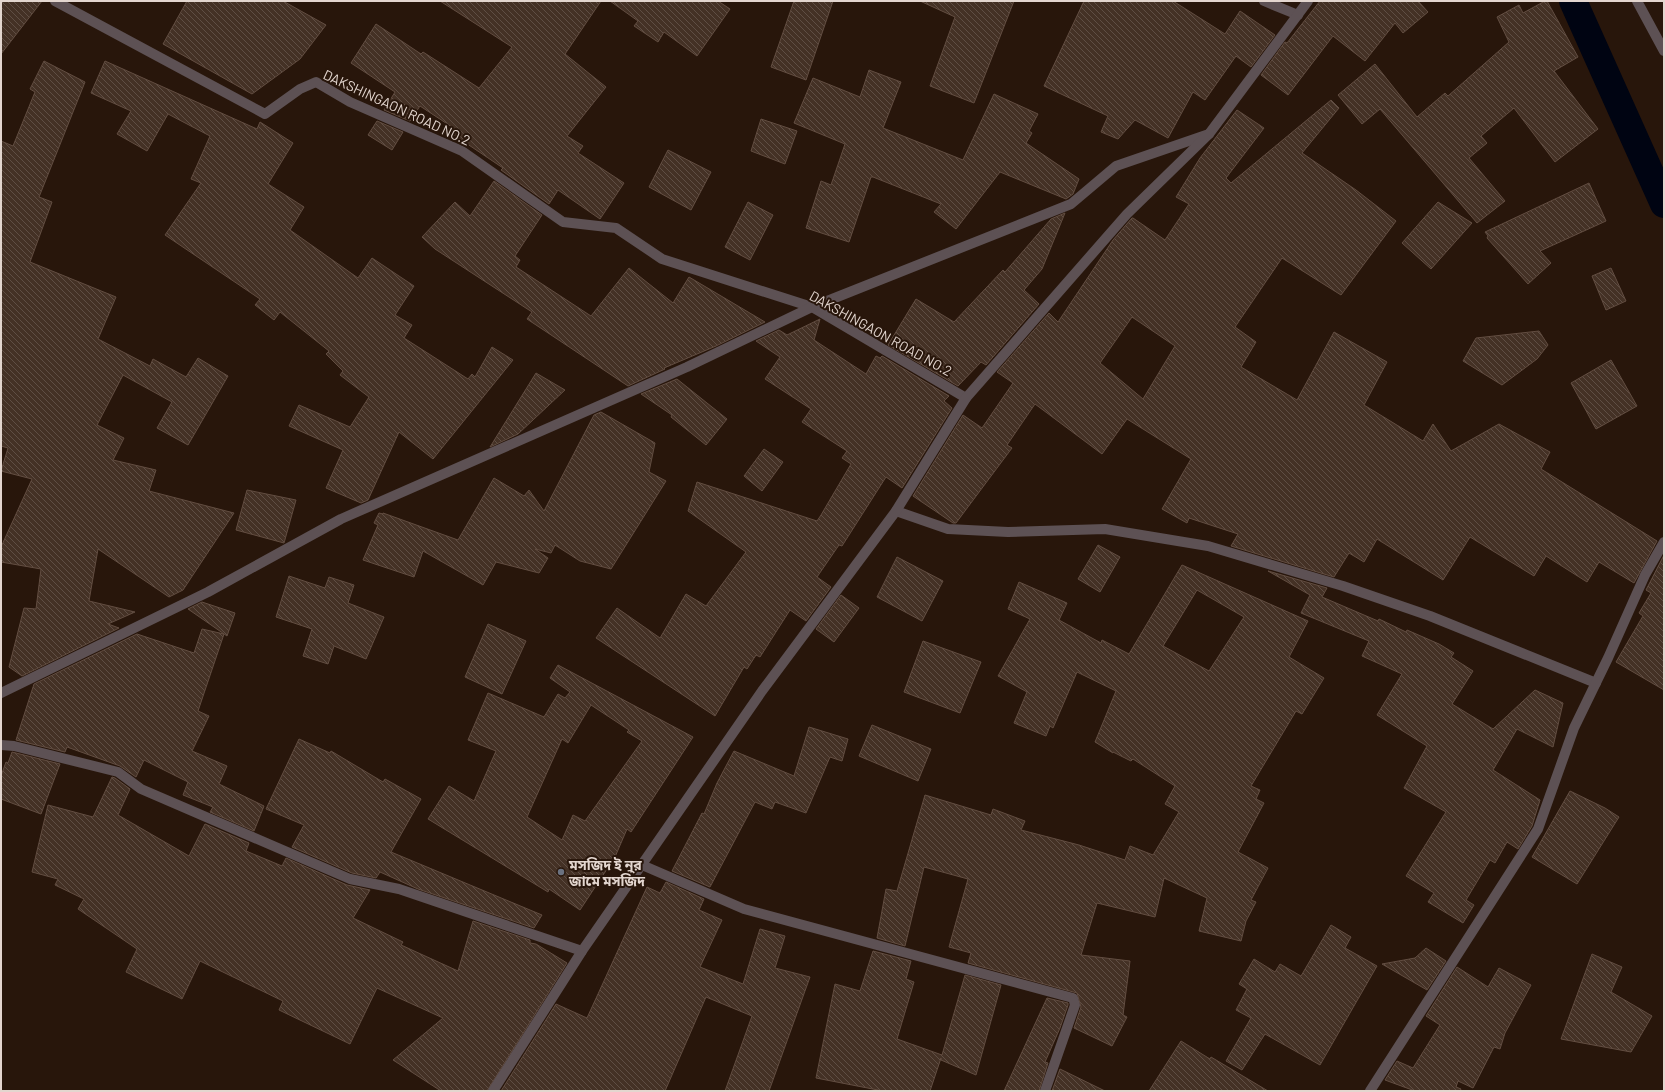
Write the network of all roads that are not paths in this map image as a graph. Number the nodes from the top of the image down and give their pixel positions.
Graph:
1 (55, 1) edge
2 (1264, 1) edge
3 (1308, 1) edge
4 (1638, 1) edge
5 (1298, 15) junction
6 (1664, 51) edge
7 (1209, 134) junction
8 (812, 307) junction
9 (966, 398) junction
10 (896, 511) junction
11 (1664, 542) edge
12 (1596, 683) junction
13 (1, 693) edge
14 (1, 744) edge
15 (642, 865) junction
16 (582, 951) junction
17 (493, 1091) edge
18 (1045, 1091) edge
19 (1370, 1091) edge

1 - 8 street, DAKSHINGAON ROAD NO.2
2 - 5 street
3 - 5 street
4 - 6 street
5 - 7 street
7 - 8 street
7 - 9 street
8 - 9 street, DAKSHINGAON ROAD NO.2
8 - 13 street
9 - 10 street
10 - 12 street
10 - 15 street
11 - 12 street
12 - 19 street
14 - 16 street
15 - 16 street
15 - 18 street
16 - 17 street

